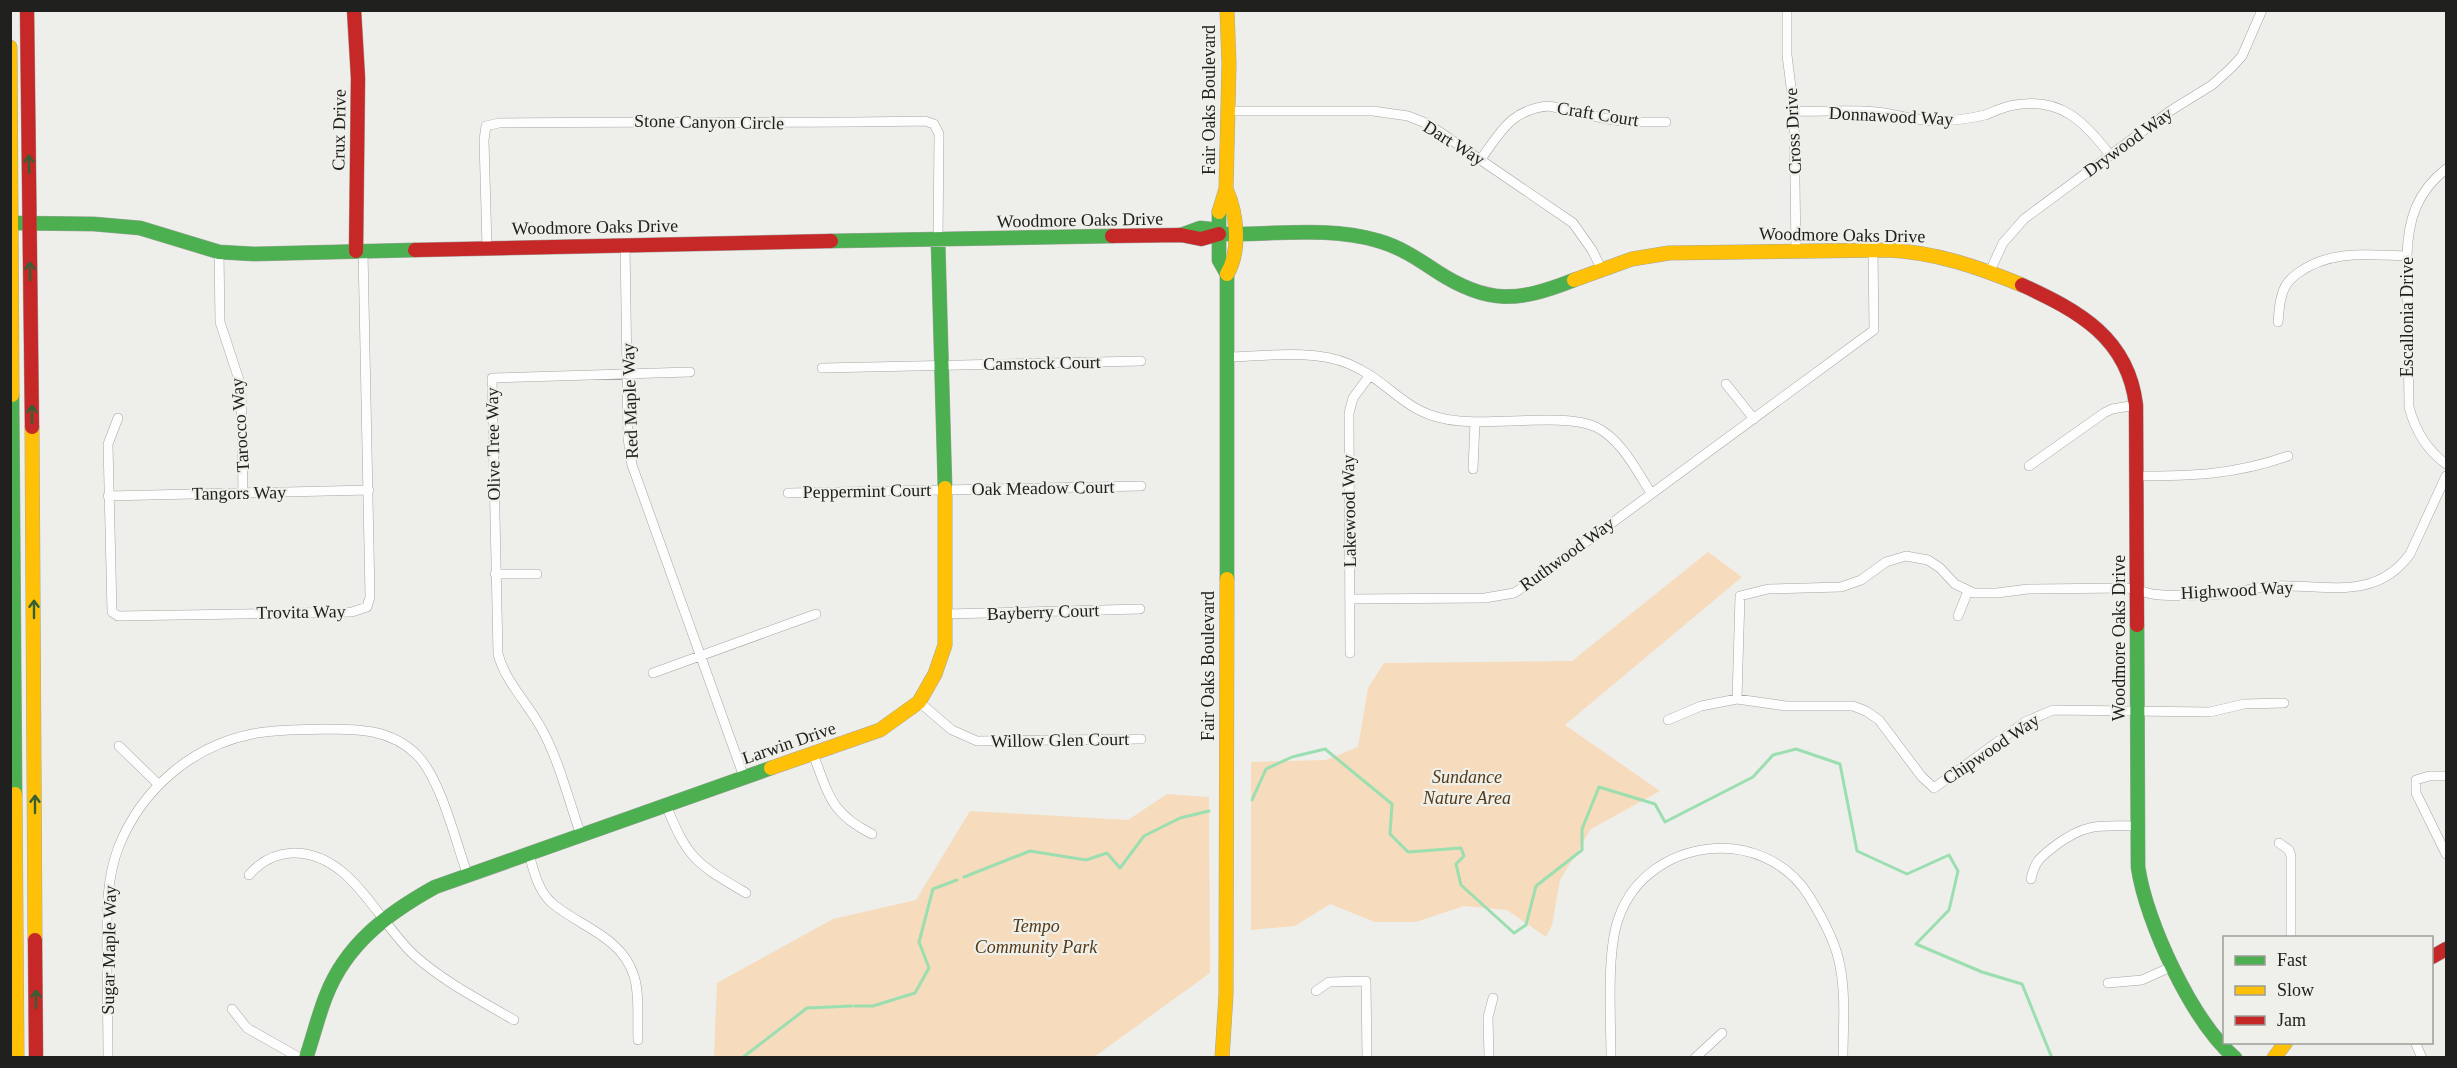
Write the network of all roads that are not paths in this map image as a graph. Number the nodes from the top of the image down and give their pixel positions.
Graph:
1 (27, 10) edge
2 (354, 10) edge
3 (1227, 10) edge
4 (1786, 10) edge
5 (2262, 10) edge
6 (10, 47) edge
7 (1228, 111) junction
8 (1794, 111) junction
9 (1666, 122) dead end
10 (2110, 155) junction
11 (1481, 159) junction
12 (2446, 169) edge
13 (1226, 189) junction
14 (11, 223) edge
15 (29, 223) junction
16 (1219, 234) junction
17 (1234, 235) junction
18 (938, 241) junction
19 (626, 244) junction
20 (487, 247) junction
21 (1873, 250) junction
22 (359, 251) junction
23 (219, 252) junction
24 (1796, 252) junction
25 (2407, 256) junction
26 (1601, 268) junction
27 (1990, 271) junction
28 (1227, 274) junction
29 (2278, 322) dead end
30 (1227, 357) junction
31 (1141, 361) dead end
32 (943, 365) junction
33 (822, 368) dead end
34 (690, 372) dead end
35 (628, 374) junction
36 (1370, 375) junction
37 (1726, 384) dead end
38 (2136, 405) junction
39 (118, 418) dead end
40 (1754, 419) junction
41 (1475, 422) junction
42 (2288, 456) dead end
43 (2446, 464) edge
44 (2029, 466) dead end
45 (1473, 469) dead end
46 (2136, 476) junction
47 (2446, 476) edge
48 (1141, 486) dead end
49 (945, 489) junction
50 (369, 490) junction
51 (243, 493) junction
52 (788, 493) dead end
53 (1651, 493) junction
54 (108, 496) junction
55 (495, 574) junction
56 (537, 574) dead end
57 (2137, 588) junction
58 (1968, 591) junction
59 (1350, 599) junction
60 (1140, 609) dead end
61 (816, 614) dead end
62 (946, 614) junction
63 (1958, 616) dead end
64 (1350, 653) dead end
65 (700, 655) junction
66 (653, 673) dead end
67 (13, 675) edge
68 (1737, 699) junction
69 (919, 702) junction
70 (2284, 703) dead end
71 (2137, 710) junction
72 (1668, 720) dead end
73 (1141, 739) dead end
74 (119, 746) dead end
75 (813, 754) junction
76 (2446, 776) edge
77 (744, 777) junction
78 (158, 784) junction
79 (666, 805) junction
80 (2138, 826) junction
81 (872, 834) dead end
82 (581, 835) junction
83 (2279, 843) dead end
84 (529, 854) junction
85 (2446, 854) edge
86 (249, 875) dead end
87 (468, 876) junction
88 (2031, 879) dead end
89 (746, 893) dead end
90 (382, 918) junction
91 (2291, 936) edge
92 (2173, 966) junction
93 (2108, 983) dead end
94 (1316, 991) dead end
95 (1493, 999) dead end
96 (232, 1009) dead end
97 (514, 1020) dead end
98 (1722, 1033) dead end
99 (638, 1040) dead end
100 (2284, 1044) edge
101 (2416, 1044) edge
102 (17, 1058) edge
103 (36, 1058) edge
104 (108, 1058) edge
105 (300, 1058) edge
106 (306, 1058) edge
107 (1222, 1058) edge
108 (1367, 1058) edge
109 (1489, 1058) edge
110 (1611, 1058) edge
111 (1695, 1058) edge
112 (1843, 1058) edge
113 (2235, 1058) edge
114 (2274, 1058) edge
115 (2422, 1058) edge

15 -> 1 street
2 - 22 street, Crux Drive
3 - 7 street, Fair Oaks Boulevard
4 - 8 street, Cross Drive
5 - 10 street, Drywood Way
6 - 14 street
7 - 11 street, Dart Way
7 - 13 street, Fair Oaks Boulevard
8 - 10 street, Donnawood Way
8 - 24 street, Cross Drive
9 - 11 street, Craft Court
10 - 27 street, Drywood Way
11 - 26 street, Dart Way
12 - 25 street, Escallonia Drive
13 - 16 street, Fair Oaks Boulevard
13 - 17 street, Fair Oaks Boulevard
14 - 15 street, Woodmore Oaks Drive
14 - 67 street
15 - 23 street, Woodmore Oaks Drive
103 -> 15 street
16 - 17 street, Woodmore Oaks Drive
16 - 18 street, Woodmore Oaks Drive
16 - 28 street, Fair Oaks Boulevard
17 - 26 street, Woodmore Oaks Drive
17 - 28 street, Fair Oaks Boulevard
18 - 19 street, Woodmore Oaks Drive
18 - 20 street, Stone Canyon Circle
18 - 32 street, Larwin Drive
19 - 20 street, Woodmore Oaks Drive
19 - 35 street, Red Maple Way
20 - 22 street, Woodmore Oaks Drive
21 - 24 street, Woodmore Oaks Drive
21 - 27 street, Woodmore Oaks Drive
21 - 40 street, Ruthwood Way
22 - 23 street, Woodmore Oaks Drive
22 - 50 street, Trovita Way
23 - 51 street, Tarocco Way
24 - 26 street, Woodmore Oaks Drive
25 - 29 street
25 - 43 street, Escallonia Drive
27 - 38 street, Woodmore Oaks Drive
28 - 30 street, Fair Oaks Boulevard
30 - 36 street
30 - 107 street, Fair Oaks Boulevard
31 - 32 street, Camstock Court
32 - 33 street, Camstock Court
32 - 49 street, Larwin Drive
34 - 35 street
35 - 55 street, Olive Tree Way
35 - 65 street, Red Maple Way
36 - 41 street
36 - 59 street, Lakewood Way
37 - 40 street
38 - 44 street
38 - 46 street, Woodmore Oaks Drive
39 - 54 street, Trovita Way
40 - 53 street, Ruthwood Way
41 - 45 street
41 - 53 street
42 - 46 street
46 - 57 street, Woodmore Oaks Drive
47 - 57 street, Highwood Way
48 - 49 street, Oak Meadow Court
49 - 52 street, Peppermint Court
49 - 62 street, Larwin Drive
50 - 51 street, Tangors Way
50 - 54 street, Trovita Way
51 - 54 street, Tangors Way
53 - 59 street, Ruthwood Way
55 - 56 street
55 - 82 street, Olive Tree Way
57 - 58 street, Highwood Way
57 - 71 street, Woodmore Oaks Drive
58 - 63 street
58 - 68 street
59 - 64 street, Lakewood Way
60 - 62 street, Bayberry Court
61 - 65 street
62 - 69 street, Larwin Drive
65 - 66 street
65 - 77 street, Red Maple Way
67 - 102 street
68 - 71 street, Chipwood Way
68 - 72 street
69 - 73 street, Willow Glen Court
69 - 75 street, Larwin Drive
70 - 71 street
71 - 80 street, Woodmore Oaks Drive
74 - 78 street
75 - 77 street, Larwin Drive
75 - 81 street
76 - 85 street
77 - 79 street, Larwin Drive
78 - 87 street, Sugar Maple Way
78 - 104 street, Sugar Maple Way
79 - 82 street, Larwin Drive
79 - 89 street
80 - 88 street
80 - 92 street, Woodmore Oaks Drive
82 - 84 street, Larwin Drive
83 - 91 street
84 - 87 street, Larwin Drive
84 - 99 street
86 - 90 street
87 - 90 street, Larwin Drive
90 - 97 street
90 - 106 street, Larwin Drive
92 - 93 street
92 - 113 street, Woodmore Oaks Drive
94 - 108 street
95 - 109 street
96 - 105 street
98 - 111 street
100 - 114 street
101 - 115 street
110 - 112 street

